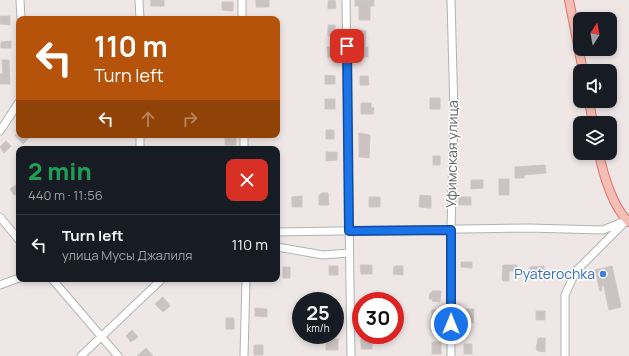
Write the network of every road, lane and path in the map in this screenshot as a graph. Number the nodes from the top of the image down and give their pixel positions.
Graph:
1 (20, 0) edge
2 (140, 0) edge
3 (242, 0) edge
4 (346, 0) edge
5 (451, 0) edge
6 (569, 0) edge
7 (20, 16) edge
8 (140, 16) edge
9 (242, 16) edge
10 (582, 64) edge
11 (16, 107) edge
12 (0, 131) edge
13 (600, 160) edge
14 (0, 217) edge
15 (628, 221) edge
16 (451, 230) junction
17 (349, 231) junction
18 (280, 232) edge
19 (16, 236) edge
20 (280, 248) edge
21 (349, 253) junction
22 (16, 279) edge
23 (55, 282) edge
24 (159, 282) edge
25 (246, 282) edge
26 (0, 285) edge
27 (102, 337) junction
28 (81, 356) edge
29 (118, 356) edge
30 (244, 356) edge
31 (351, 356) edge
32 (451, 356) edge
33 (565, 356) edge

1 - 7 street
2 - 8 street
3 - 9 street
4 - 17 street
5 - 16 street, Уфимская улица
6 - 10 main road
11 - 12 street
13 - 15 main road
14 - 19 street
15 - 16 street
15 - 33 street
16 - 17 street
16 - 32 street, Уфимская улица
17 - 18 street
17 - 21 street
20 - 21 street
21 - 31 street
22 - 26 street
23 - 27 street
24 - 27 street
25 - 30 street
27 - 28 street
27 - 29 street

